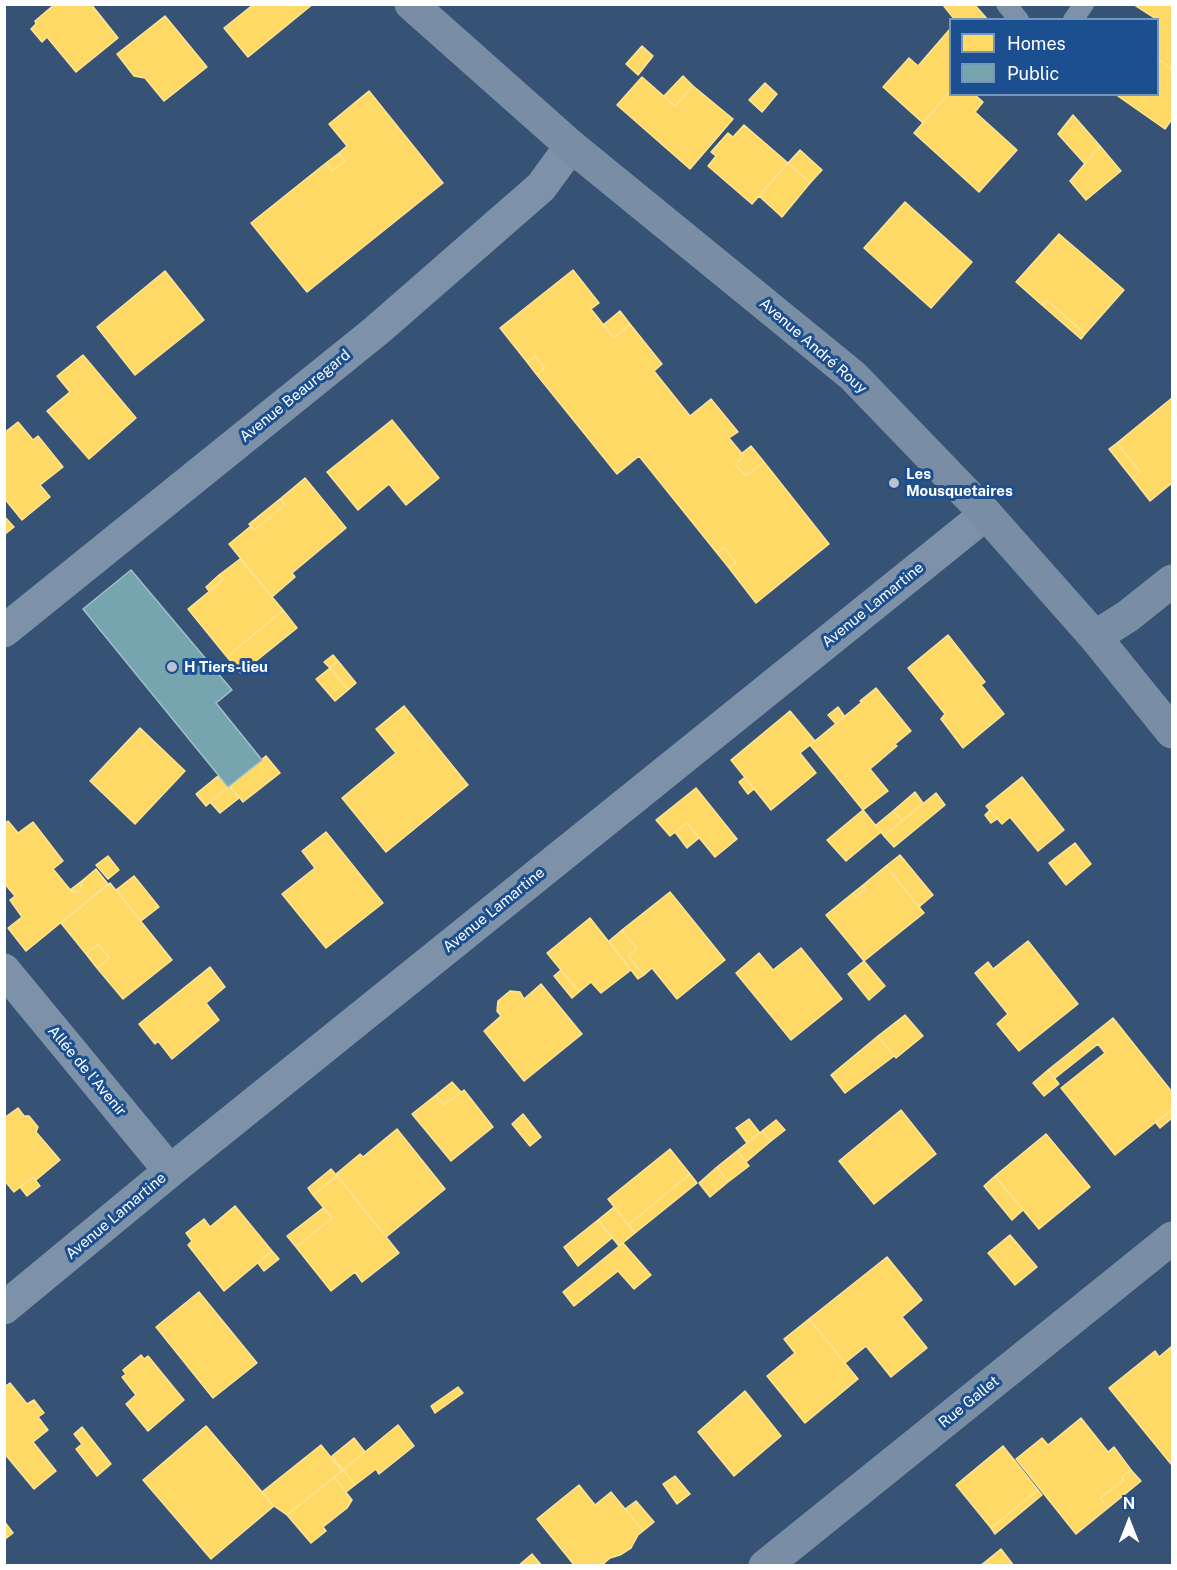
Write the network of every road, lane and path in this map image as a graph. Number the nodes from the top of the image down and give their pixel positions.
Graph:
1 (411, 4) edge
2 (1006, 4) edge
3 (1084, 4) edge
4 (1017, 18) edge
5 (1074, 18) edge
6 (571, 146) junction
7 (986, 514) junction
8 (1173, 581) edge
9 (4, 631) edge
10 (1095, 637) junction
11 (1173, 732) edge
12 (4, 970) edge
13 (170, 1171) junction
14 (1173, 1238) edge
15 (4, 1308) edge
16 (765, 1566) edge

1 - 6 main road, Avenue André Rouy
2 - 4 lane
3 - 5 lane
6 - 7 main road, Avenue André Rouy
6 - 9 street, Avenue Beauregard
7 - 10 main road, Avenue André Rouy
7 - 13 street, Avenue Lamartine
8 - 10 main road
10 - 11 main road, Avenue André Rouy
12 - 13 street, Allée de l'Avenir
13 - 15 street, Avenue Lamartine
14 - 16 main road, Rue Gallet

